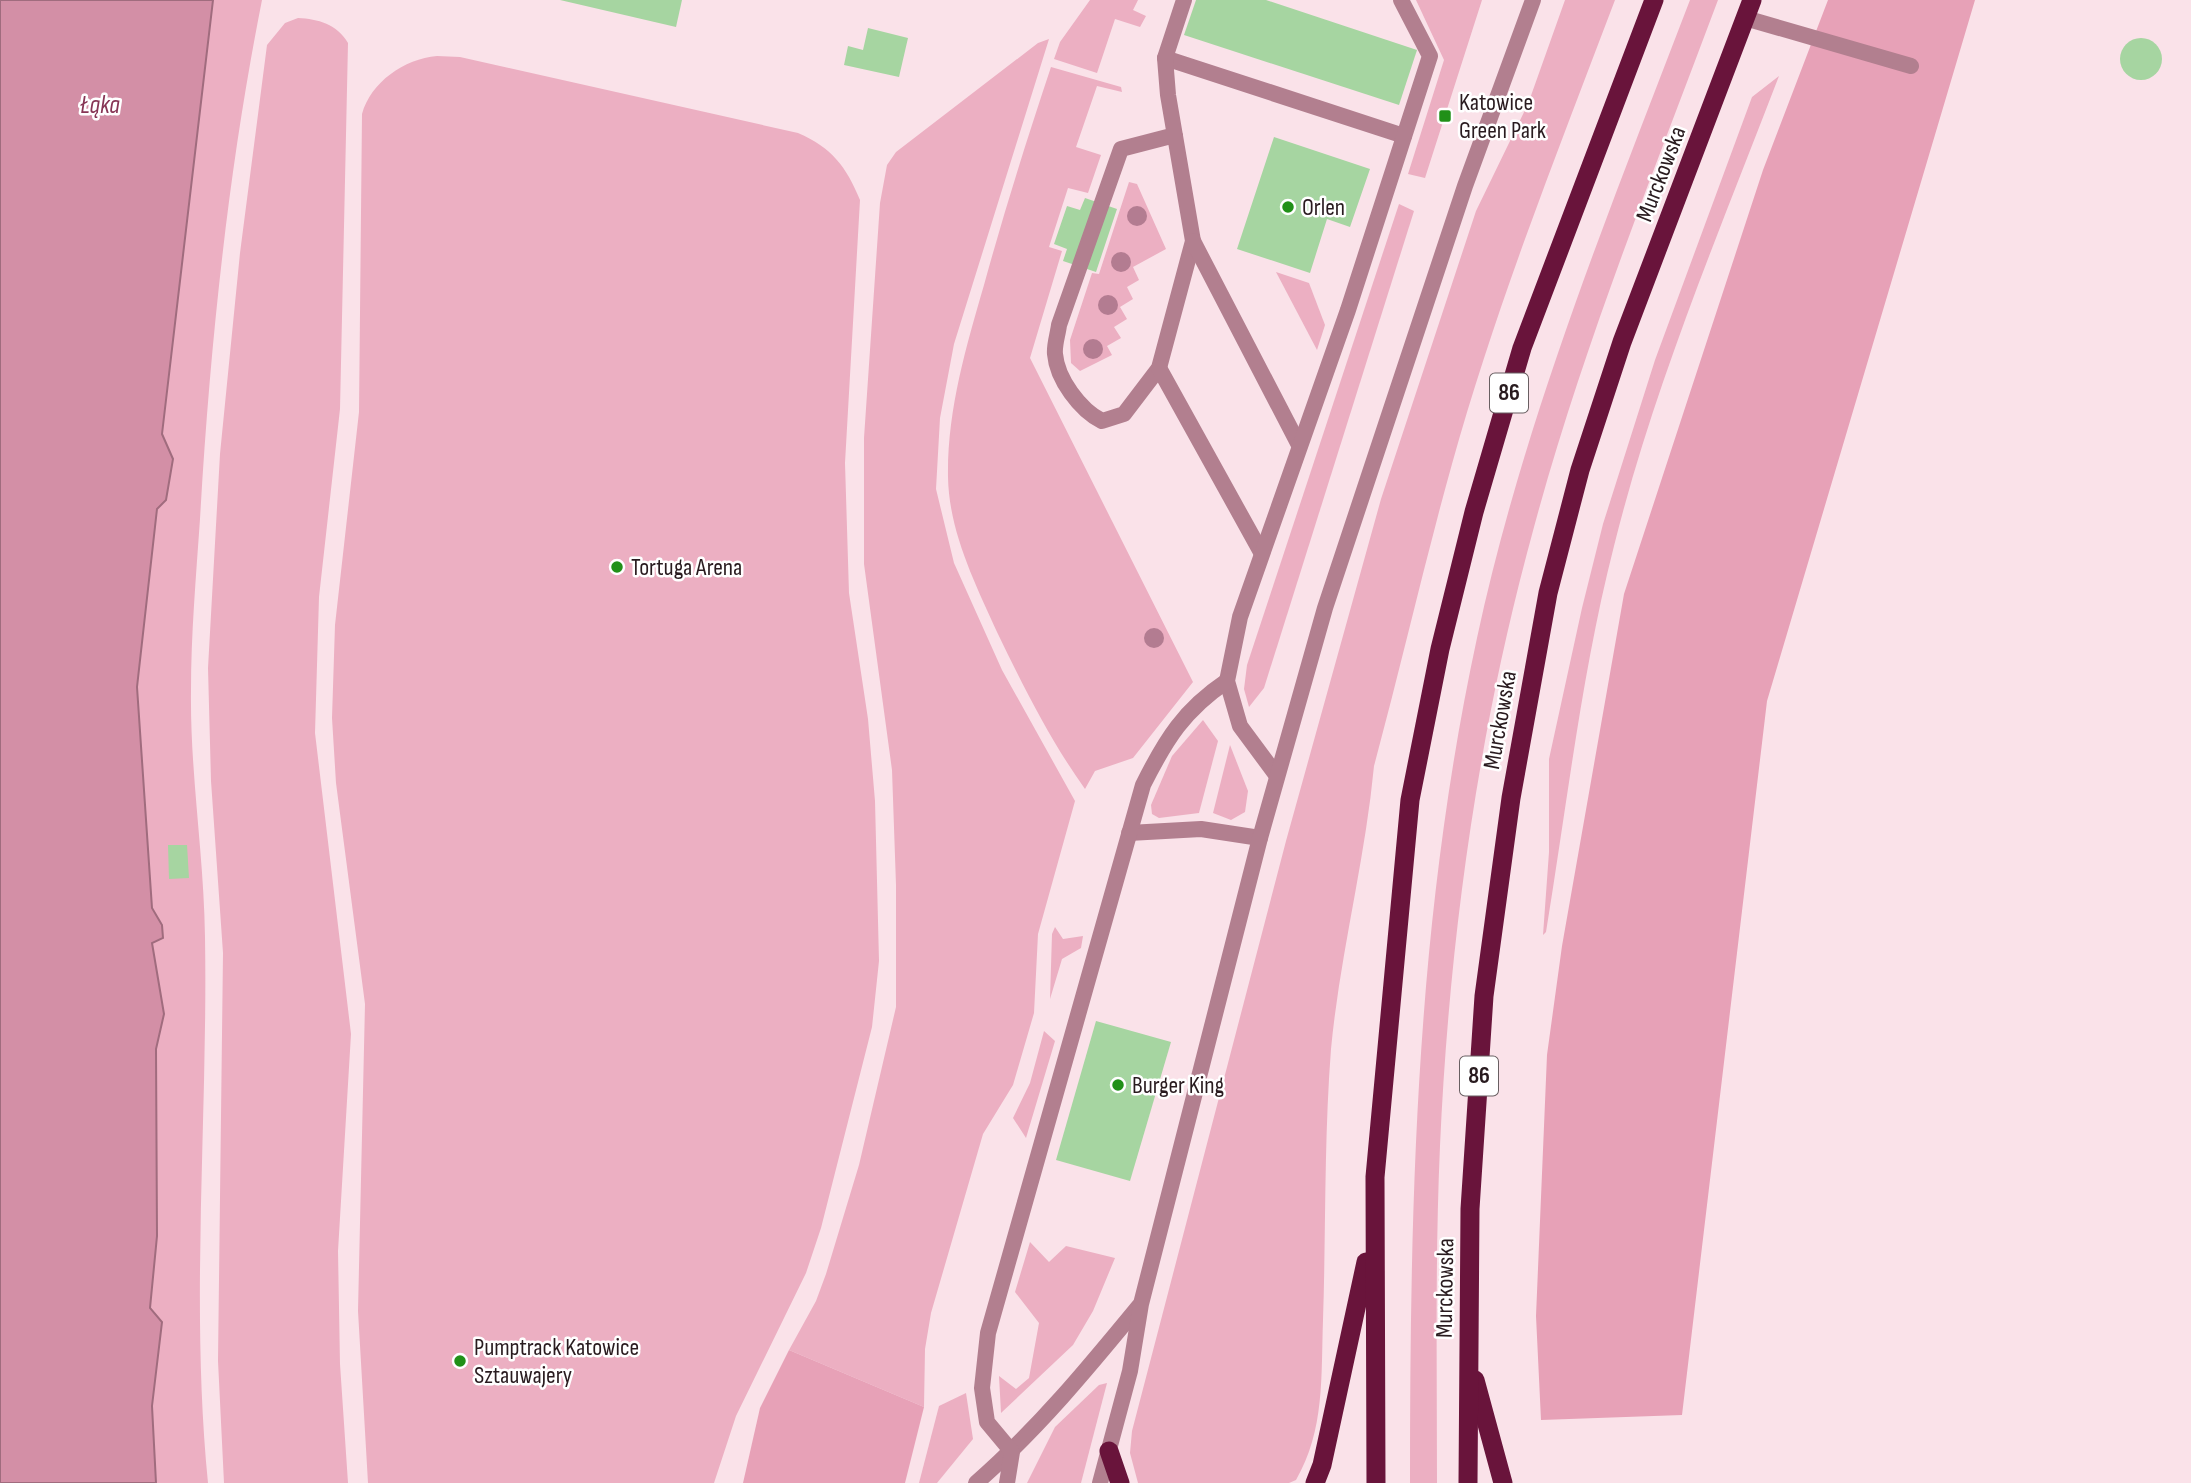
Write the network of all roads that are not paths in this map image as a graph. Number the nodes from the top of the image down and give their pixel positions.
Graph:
1 (1184, 0) edge
2 (1401, 0) edge
3 (1533, 0) edge
4 (1654, 0) edge
5 (1749, 9) edge
6 (1165, 58) junction
7 (1911, 66) dead end
8 (1175, 135) junction
9 (1405, 136) junction
10 (1193, 240) junction
11 (1159, 368) junction
12 (1299, 445) junction
13 (1261, 552) junction
14 (1227, 681) junction
15 (1277, 776) junction
16 (1129, 833) junction
17 (1260, 838) junction
18 (1374, 1226) junction
19 (1141, 1304) junction
20 (1468, 1355) junction
21 (1109, 1451) junction
22 (1012, 1452) junction
23 (976, 1483) edge
24 (1007, 1483) edge
25 (1100, 1483) edge
26 (1120, 1483) edge
27 (1315, 1483) edge
28 (1376, 1483) edge
29 (1468, 1483) edge
30 (1503, 1483) edge

1 - 6 lane
2 - 9 lane
3 - 15 lane
4 - 18 highway, 86
5 - 7 lane
5 - 20 highway, Murckowska / 86
6 - 8 lane
6 - 9 lane
8 - 10 lane
8 - 11 lane
9 - 12 lane
10 - 11 lane
10 - 12 lane
11 - 13 lane
12 - 13 lane
13 - 14 lane
14 - 15 lane
14 - 16 lane
15 - 17 lane
16 - 17 lane
16 - 22 lane
17 - 19 lane
18 - 27 highway
18 - 28 highway, 86
19 - 21 lane
19 - 22 lane
20 - 29 highway, Murckowska / 86
20 - 30 highway
21 - 25 lane
21 - 26 highway
22 - 23 lane
22 - 24 lane

